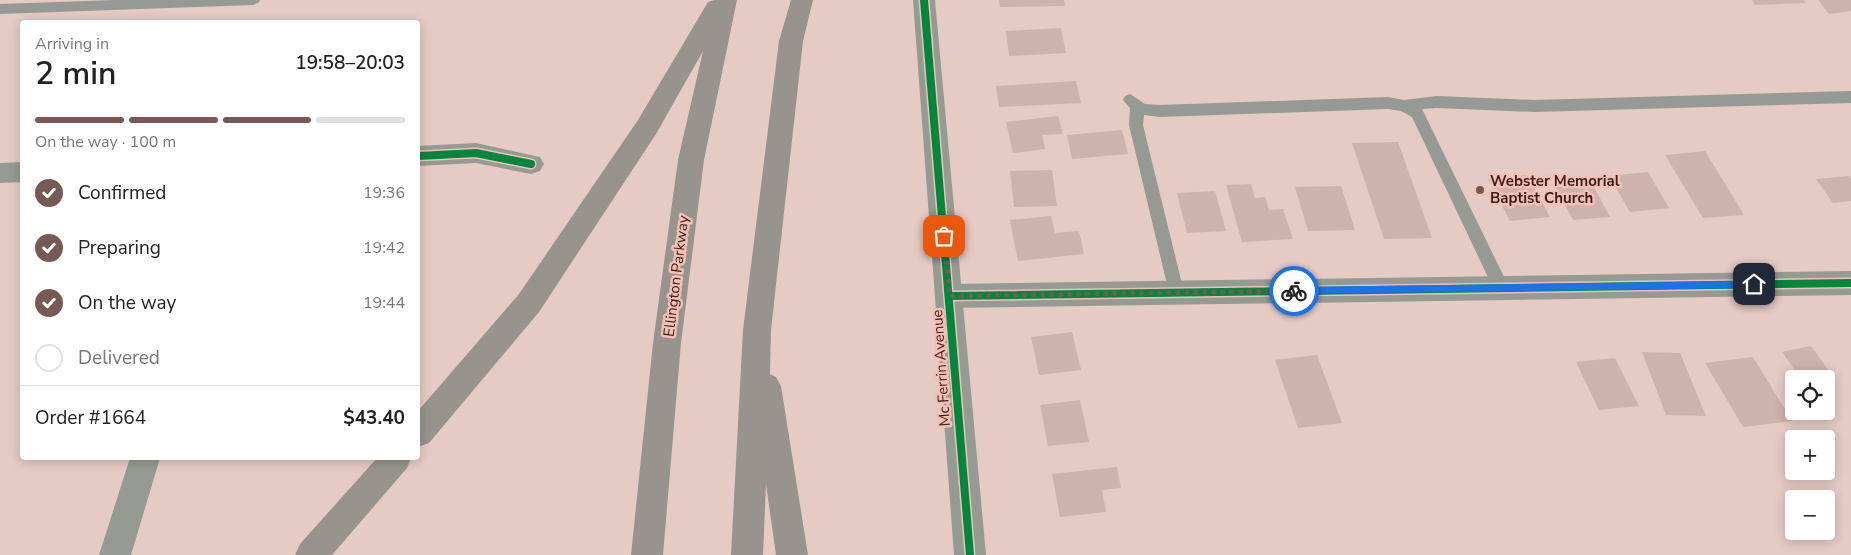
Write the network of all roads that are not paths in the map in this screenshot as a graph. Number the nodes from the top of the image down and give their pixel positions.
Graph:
1 (253, 0) edge
2 (720, 0) edge
3 (726, 0) edge
4 (802, 0) edge
5 (924, 0) edge
6 (0, 9) edge
7 (1851, 97) edge
8 (1134, 103) joint
9 (1404, 106) junction
10 (420, 156) edge
11 (530, 164) dead end
12 (20, 172) edge
13 (0, 173) edge
14 (1851, 283) edge
15 (1502, 288) junction
16 (1176, 292) junction
17 (950, 296) junction
18 (757, 330) junction
19 (420, 431) edge
20 (144, 460) edge
21 (394, 460) edge
22 (115, 555) edge
23 (311, 555) edge
24 (647, 555) edge
25 (747, 555) edge
26 (792, 555) edge
27 (970, 555) edge

1 - 6 lane
2 - 19 highway
3 - 24 highway, Ellington Parkway
4 - 18 highway
5 - 17 street, Mc Ferrin Avenue
7 - 9 lane
8 - 9 lane
8 - 16 lane
9 - 15 lane
10 - 11 street
12 - 13 street
14 - 15 street
15 - 16 street
16 - 17 street
17 - 27 street, Mc Ferrin Avenue
18 - 25 highway
18 - 26 highway
20 - 22 street
21 - 23 highway

